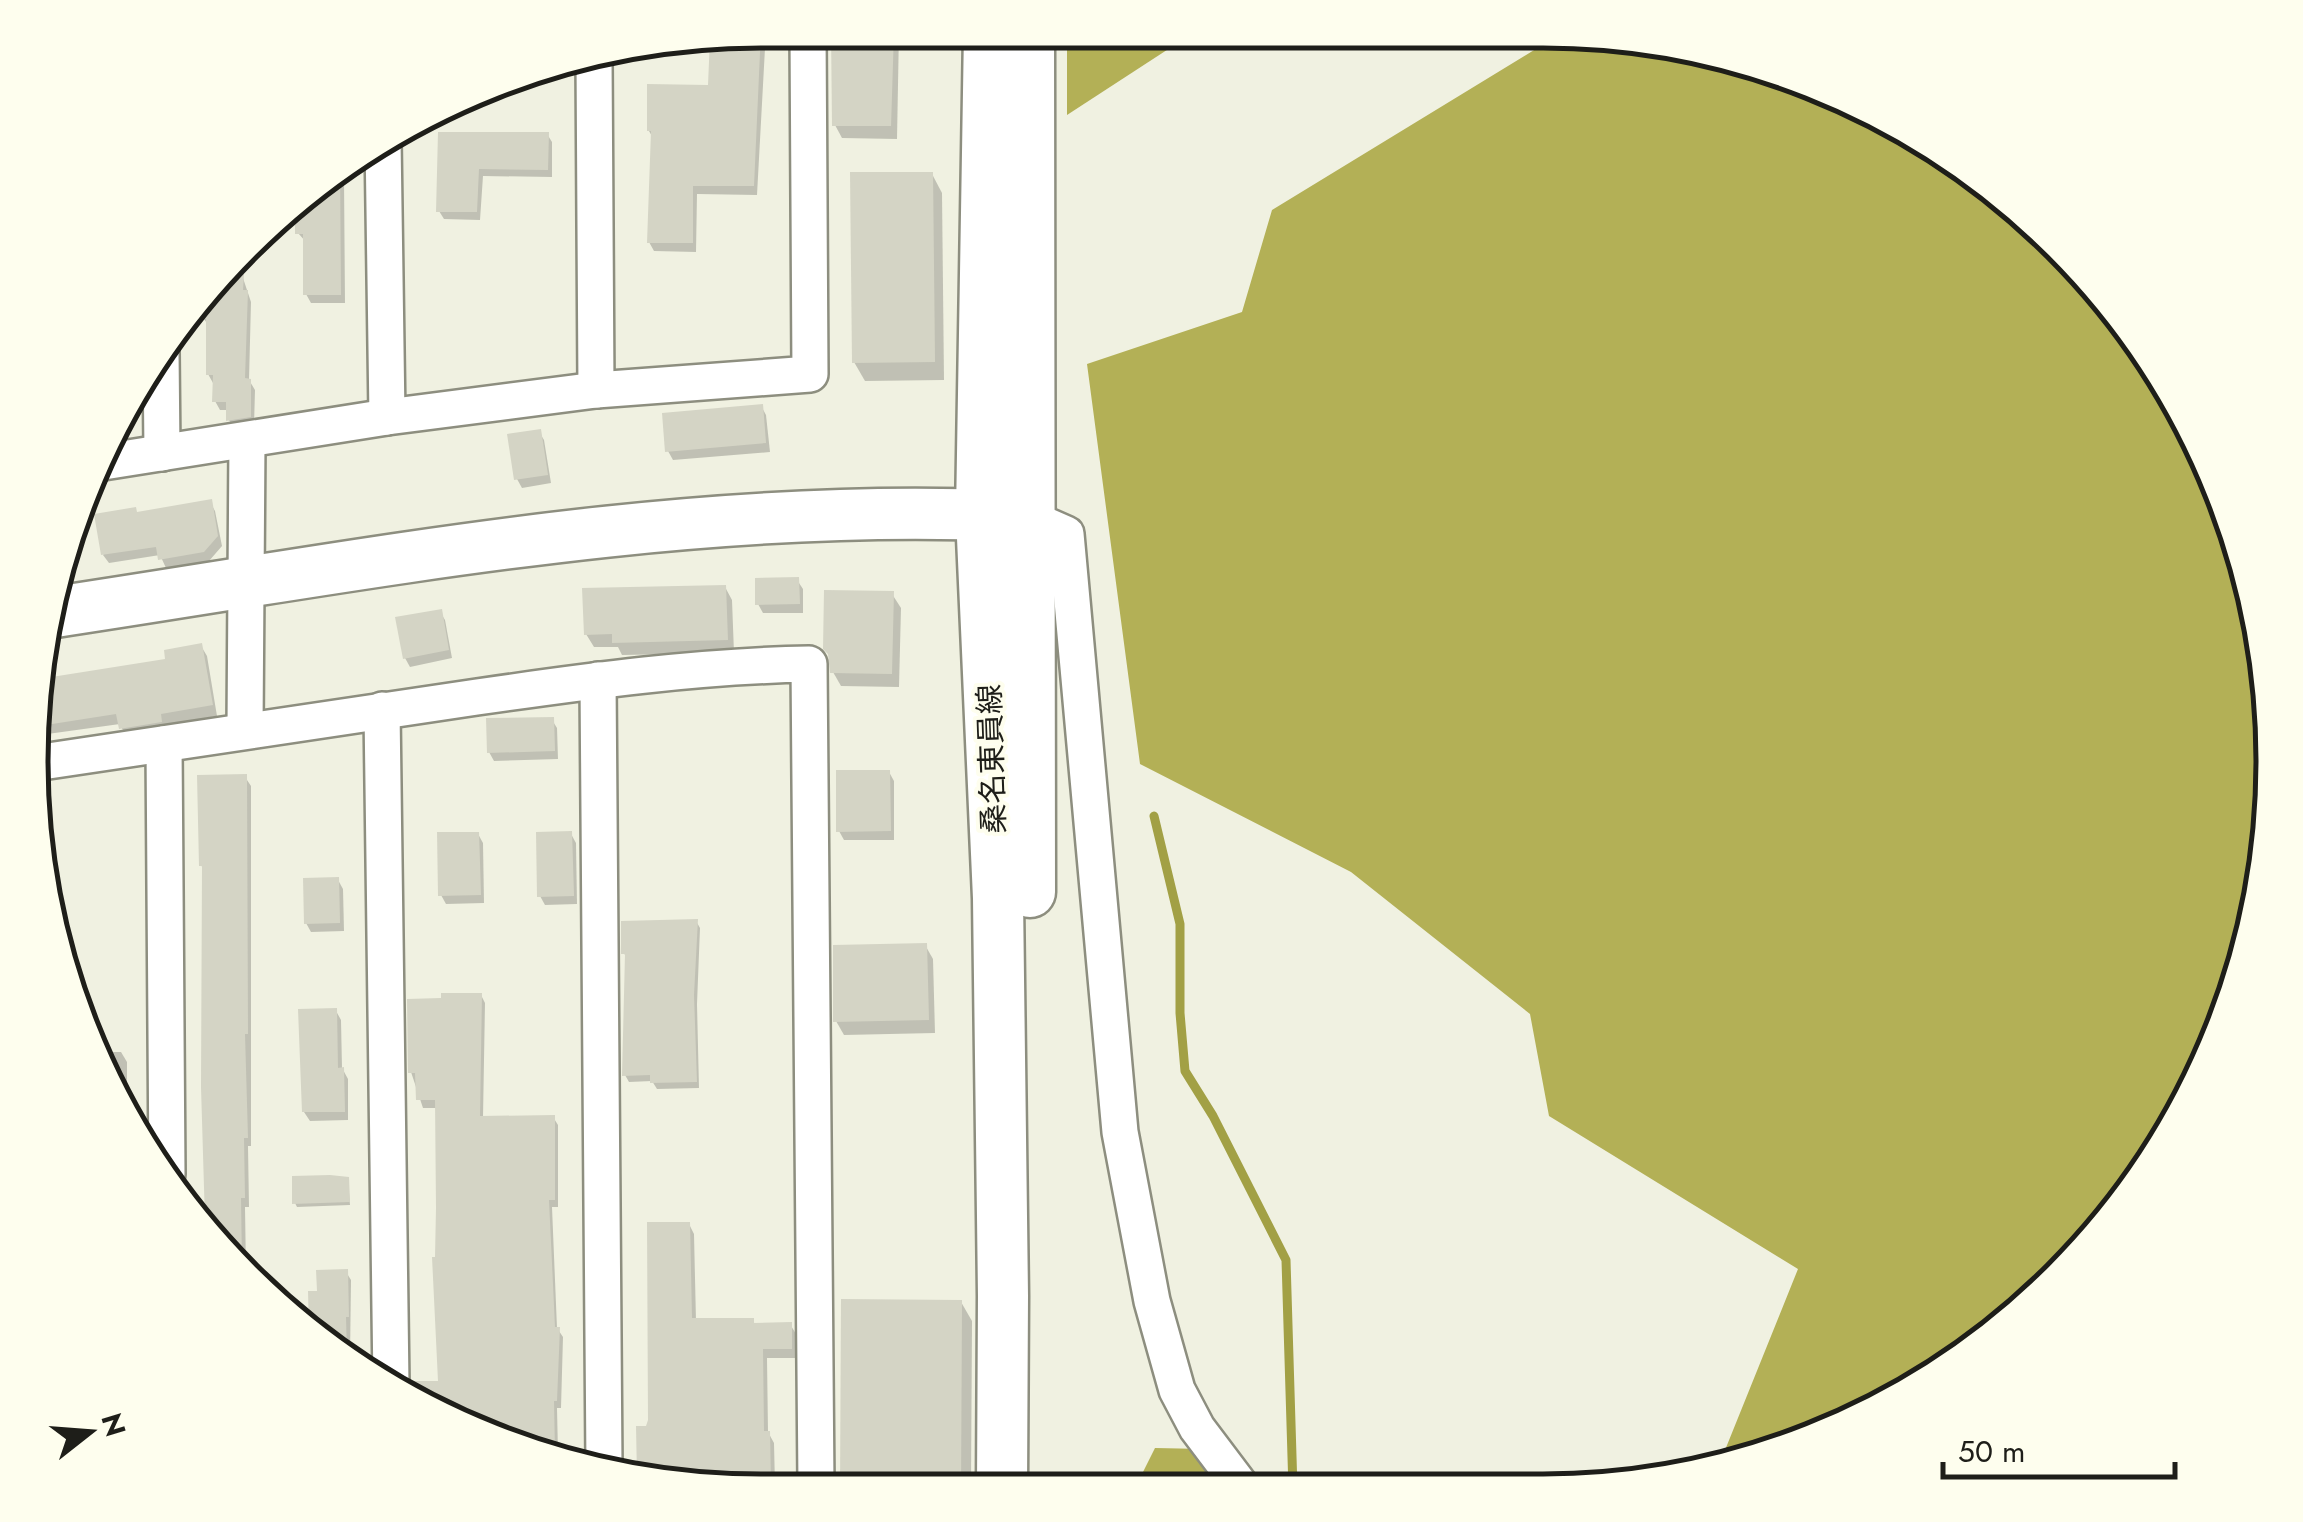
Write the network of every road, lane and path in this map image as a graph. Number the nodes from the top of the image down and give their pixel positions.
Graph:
1 (808, 48) edge
2 (990, 48) edge
3 (1029, 48) edge
4 (594, 68) edge
5 (383, 156) edge
6 (161, 376) edge
7 (596, 390) junction
8 (387, 417) junction
9 (247, 440) junction
10 (162, 453) junction
11 (115, 459) edge
12 (1004, 516) junction
13 (248, 583) junction
14 (64, 611) edge
15 (598, 680) junction
16 (382, 710) junction
17 (245, 729) junction
18 (164, 744) junction
19 (48, 760) edge
20 (166, 1154) edge
21 (391, 1371) edge
22 (604, 1457) edge
23 (816, 1474) edge
24 (1002, 1474) edge
25 (1036, 1474) edge
26 (1232, 1474) edge

1 - 7 street
2 - 12 main road, 桑名東員線
3 - 12 main road, 桑名東員線
4 - 7 street
5 - 8 street
6 - 10 street
7 - 8 street
8 - 9 street
9 - 10 street
9 - 13 street
10 - 11 street
12 - 13 main road
12 - 24 main road
12 - 25 main road, 桑名東員線
12 - 26 street
13 - 14 main road
13 - 17 street
15 - 16 street
15 - 22 street
15 - 23 street
16 - 17 street
16 - 21 street
17 - 18 street
18 - 19 street
18 - 20 street

